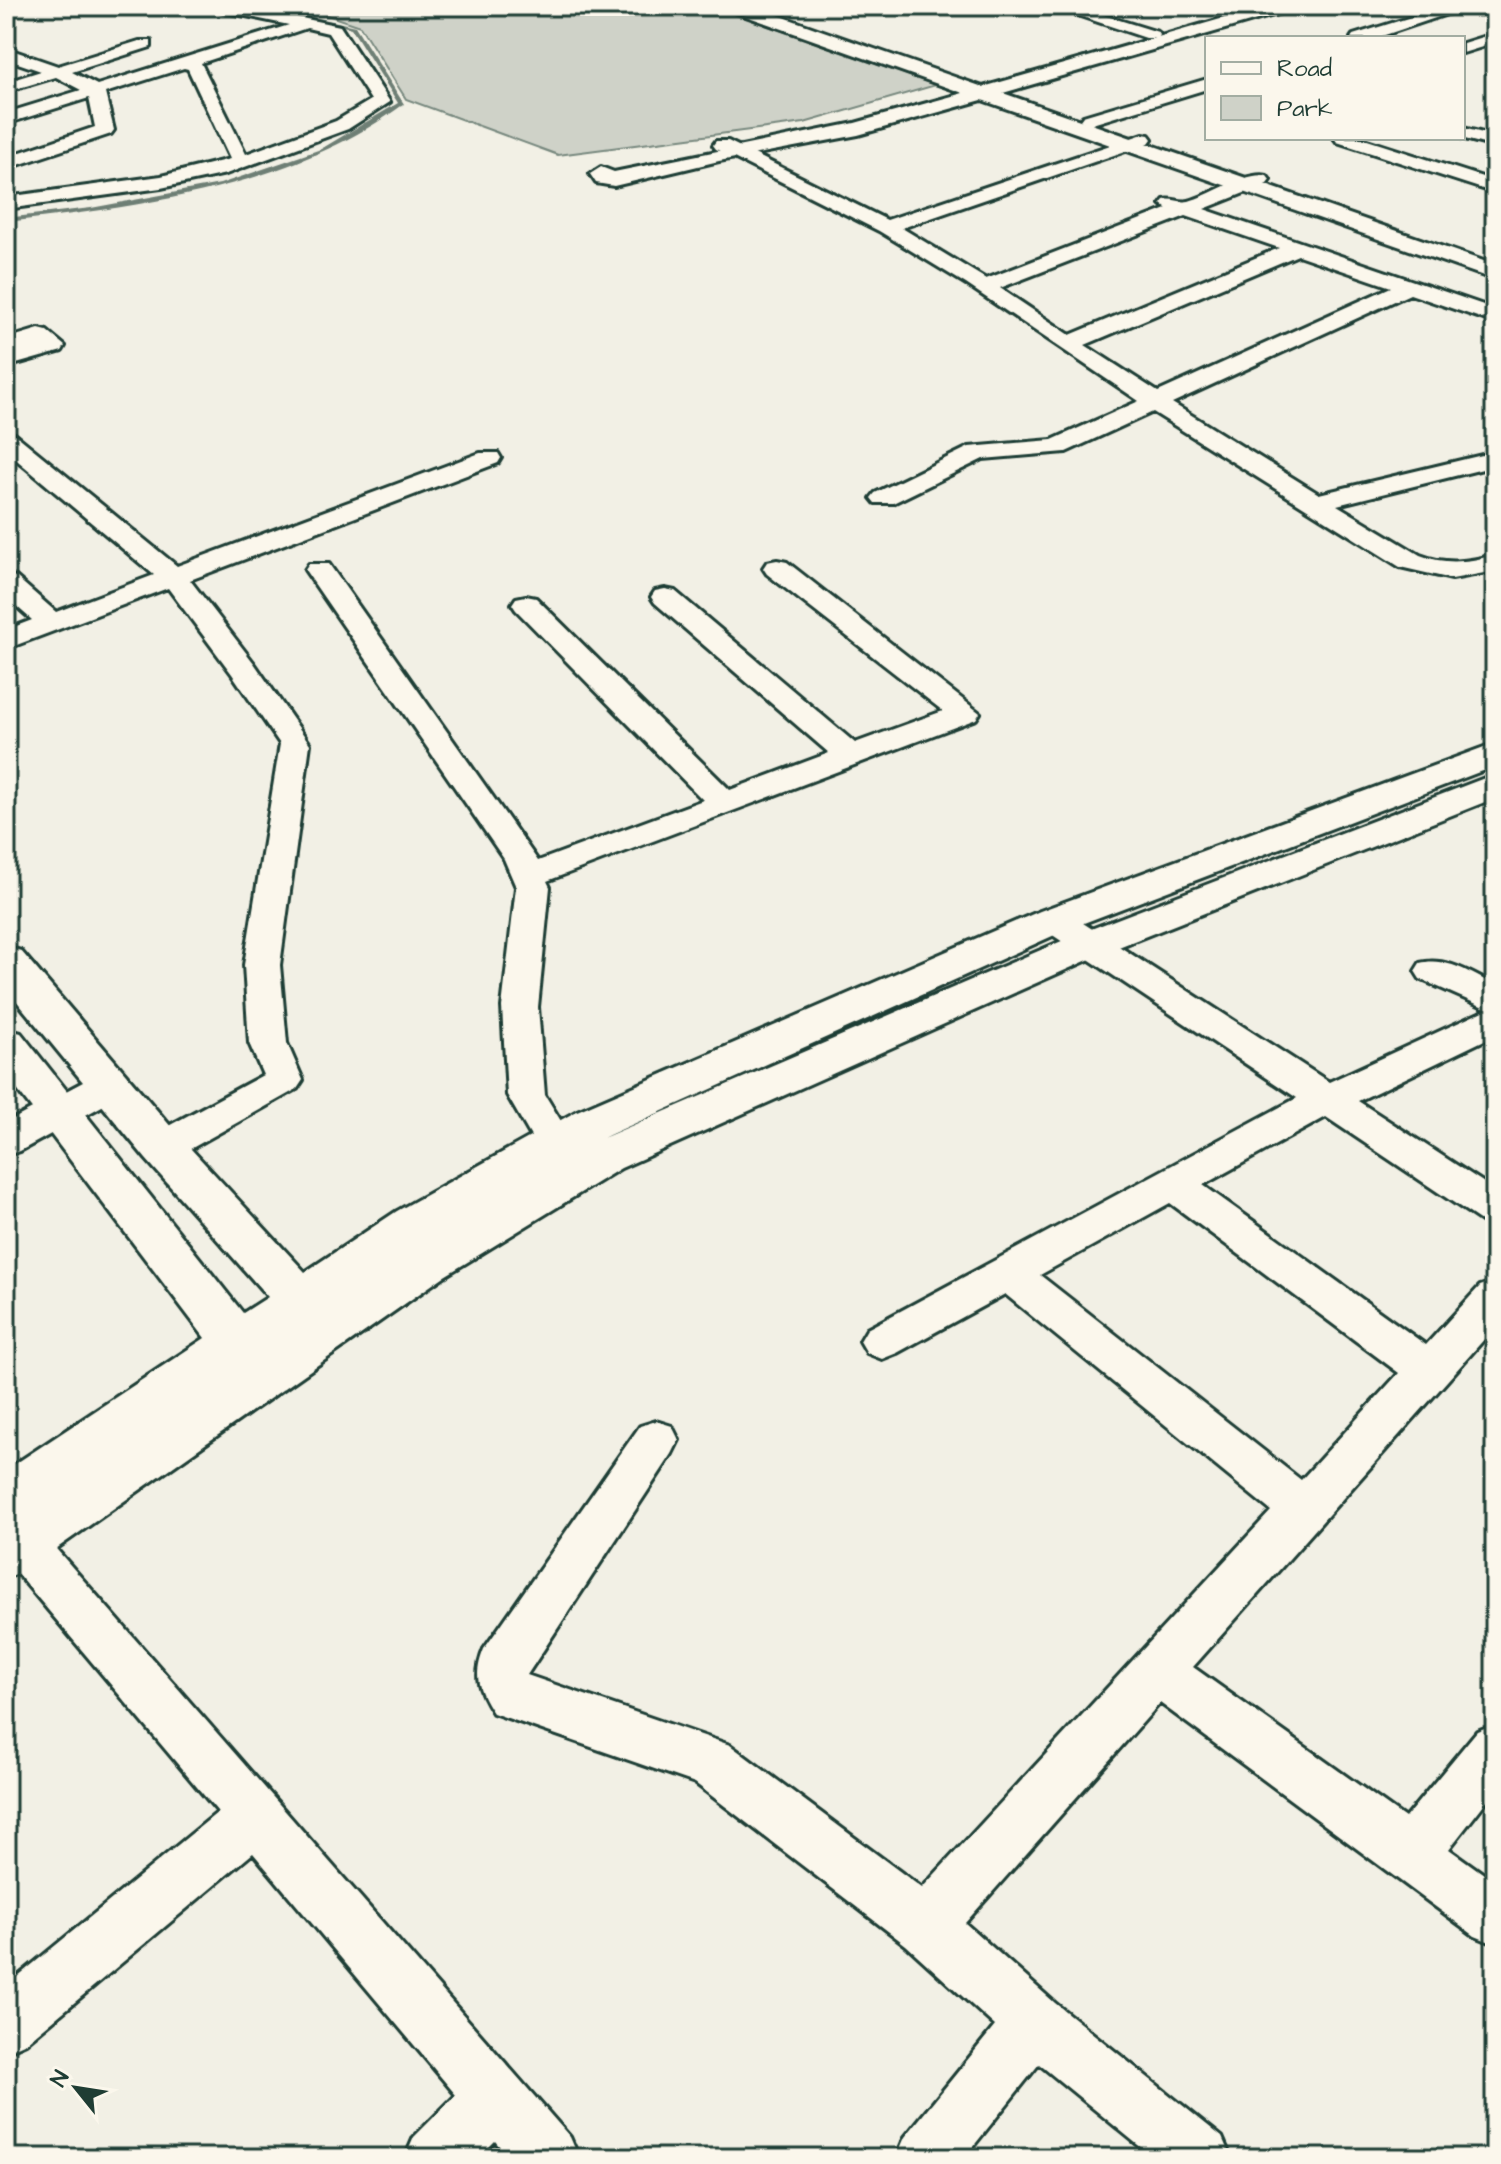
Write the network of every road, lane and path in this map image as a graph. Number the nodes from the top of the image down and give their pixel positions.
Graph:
1 (221, 6) edge
2 (735, 6) edge
3 (759, 6) edge
4 (1058, 6) edge
5 (1254, 6) edge
6 (1285, 6) edge
7 (1463, 6) edge
8 (309, 26) junction
9 (1152, 35) junction
10 (1366, 36) edge
11 (1495, 38) edge
12 (145, 44) dead end
13 (1465, 47) edge
14 (6, 53) edge
15 (184, 63) junction
16 (57, 71) junction
17 (6, 87) edge
18 (983, 88) junction
19 (1202, 89) edge
20 (96, 91) junction
21 (6, 119) edge
22 (1089, 120) junction
23 (1465, 134) edge
24 (1349, 140) edge
25 (1136, 141) junction
26 (1495, 142) edge
27 (728, 148) junction
28 (241, 162) junction
29 (6, 163) edge
30 (1247, 180) junction
31 (1495, 187) edge
32 (9, 201) edge
33 (1178, 206) junction
34 (886, 227) junction
35 (1297, 248) junction
36 (1495, 262) edge
37 (1495, 273) edge
38 (977, 284) junction
39 (1408, 287) junction
40 (1495, 316) edge
41 (1068, 344) junction
42 (6, 346) edge
43 (6, 360) edge
44 (1156, 404) junction
45 (6, 439) edge
46 (489, 458) dead end
47 (1495, 459) edge
48 (884, 498) dead end
49 (1317, 502) junction
50 (1495, 563) edge
51 (777, 568) dead end
52 (319, 570) dead end
53 (174, 577) junction
54 (6, 583) edge
55 (665, 597) dead end
56 (526, 604) dead end
57 (52, 623) junction
58 (6, 640) edge
59 (1495, 754) edge
60 (851, 756) junction
61 (1495, 785) edge
62 (725, 803) junction
63 (529, 876) junction
64 (1054, 920) junction
65 (1092, 943) junction
66 (6, 961) edge
67 (1433, 971) dead end
68 (1495, 999) edge
69 (1495, 1020) edge
70 (6, 1044) edge
71 (111, 1084) junction
72 (1328, 1099) junction
73 (60, 1111) junction
74 (6, 1141) edge
75 (555, 1144) junction
76 (162, 1147) junction
77 (1172, 1184) junction
78 (1495, 1210) edge
79 (1008, 1273) junction
80 (1495, 1298) edge
81 (314, 1316) junction
82 (882, 1341) dead end
83 (252, 1358) junction
84 (1429, 1371) junction
85 (656, 1440) dead end
86 (1303, 1509) junction
87 (11, 1531) edge
88 (1157, 1671) junction
89 (1495, 1749) edge
90 (256, 1816) junction
91 (1410, 1855) junction
92 (1495, 1916) edge
93 (926, 1925) junction
94 (6, 2023) edge
95 (1035, 2023) junction
96 (496, 2097) junction
97 (435, 2158) edge
98 (549, 2158) edge
99 (926, 2158) edge
100 (1201, 2158) edge

1 - 8 street
2 - 18 street
3 - 18 street
4 - 9 street
5 - 9 street
6 - 18 street
7 - 10 street
8 - 15 street
8 - 28 street
9 - 18 street
11 - 13 street
12 - 16 street
14 - 16 street
15 - 20 street
15 - 28 street
16 - 17 street
16 - 20 street
18 - 22 street
18 - 25 street
18 - 27 street
19 - 22 street
20 - 21 street
20 - 29 street
22 - 25 street
23 - 26 street
24 - 31 street
25 - 30 street
25 - 34 street
27 - 27 street
27 - 34 street
28 - 32 street
30 - 33 street
30 - 36 street
30 - 37 street
33 - 35 street
33 - 38 street
34 - 38 street
35 - 39 street
35 - 41 street
38 - 41 street
39 - 40 street
39 - 44 street
41 - 44 street
42 - 43 street
44 - 48 street
44 - 49 street
45 - 53 street
46 - 53 street
47 - 49 street
49 - 50 street
51 - 60 street
52 - 63 street
53 - 57 street
53 - 76 street
54 - 57 street
55 - 60 street
56 - 62 street
57 - 58 street
59 - 64 street
60 - 62 street
61 - 65 street
62 - 63 street
63 - 75 street
64 - 65 street
64 - 75 street
65 - 72 street
65 - 81 street
66 - 71 street
67 - 68 street
69 - 72 street
70 - 73 street
71 - 73 street
71 - 76 street
72 - 77 street
72 - 78 street
73 - 74 street
73 - 83 street
75 - 81 street
76 - 81 street
77 - 79 street
77 - 84 street
79 - 82 street
79 - 86 street
80 - 84 street
81 - 83 street
83 - 87 street
84 - 86 street
85 - 93 street
86 - 88 street
87 - 90 street
88 - 91 street
88 - 93 street
89 - 91 street
90 - 94 street
90 - 96 street
91 - 92 street
93 - 95 street
95 - 99 street
95 - 100 street
96 - 97 street
96 - 98 street

